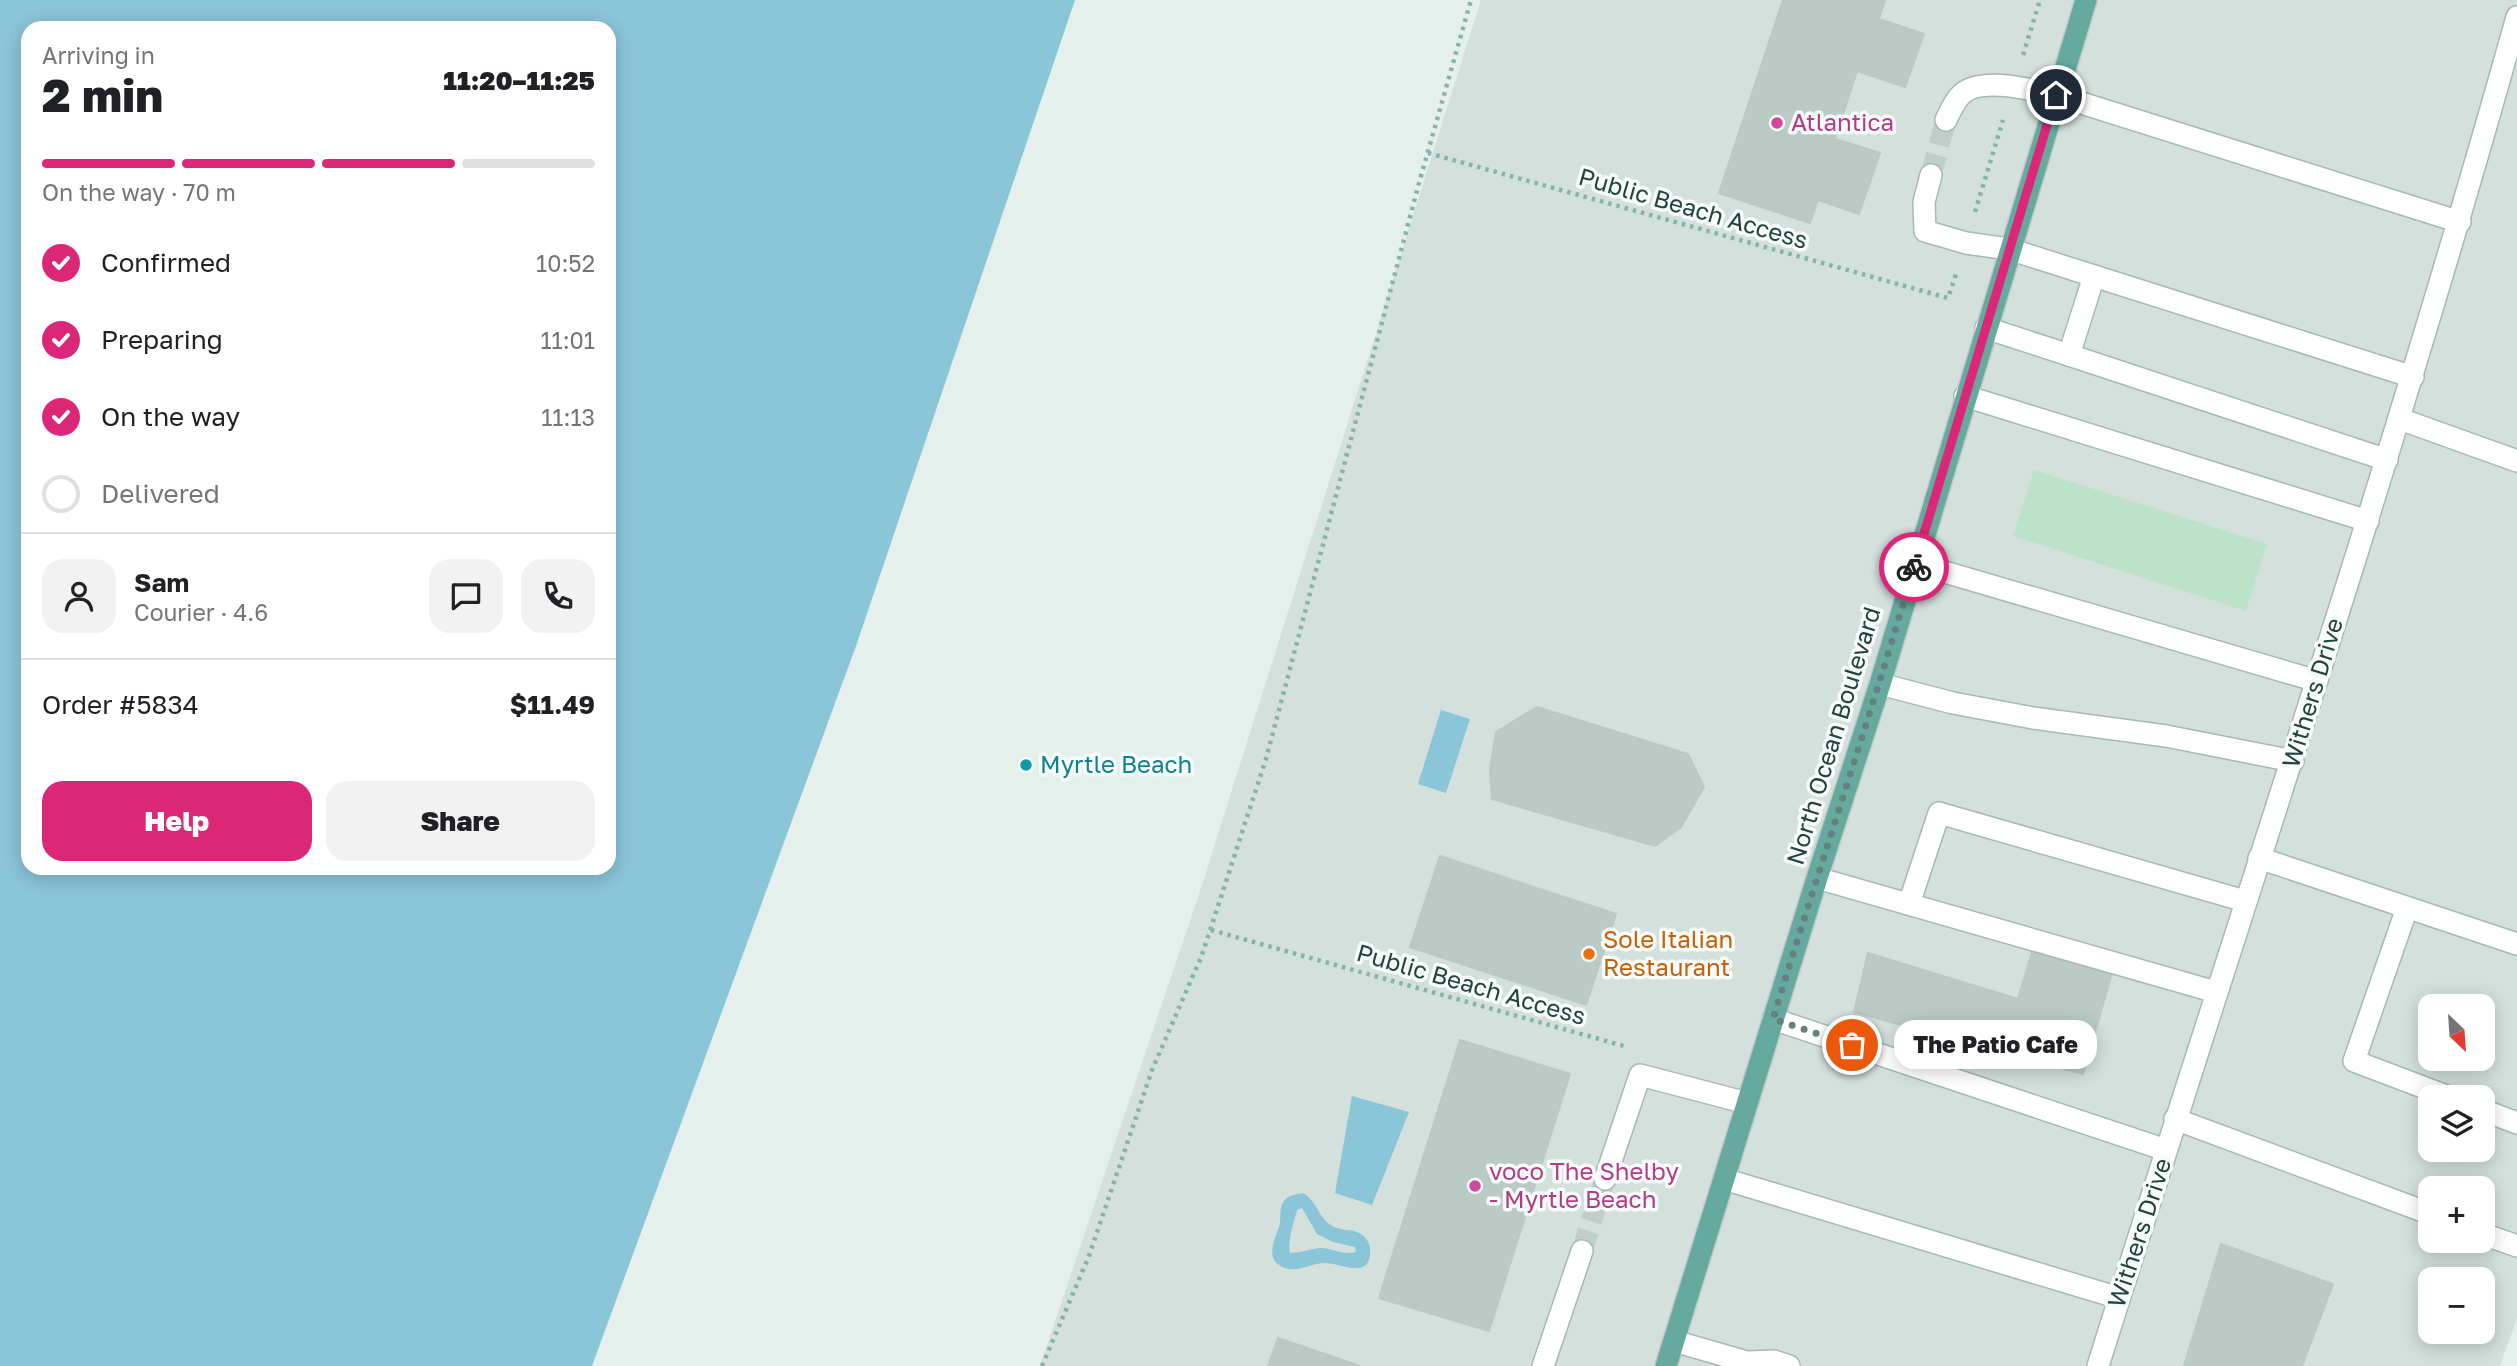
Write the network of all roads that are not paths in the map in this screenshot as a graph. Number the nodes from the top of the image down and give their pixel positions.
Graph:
1 (2086, 0) edge
2 (2517, 17) edge
3 (2056, 95) junction
4 (1946, 120) tunnel mouth
5 (1931, 175) tunnel mouth
6 (2460, 222) junction
7 (2009, 249) junction
8 (2094, 276) junction
9 (1986, 328) junction
10 (2069, 355) junction
11 (2413, 377) junction
12 (1965, 396) junction
13 (2400, 419) junction
14 (2387, 460) junction
15 (2517, 461) edge
16 (2368, 521) junction
17 (1914, 564) junction
18 (2317, 681) junction
19 (1880, 684) junction
20 (2293, 761) junction
21 (2259, 858) junction
22 (1816, 878) junction
23 (2245, 901) junction
24 (1909, 904) junction
25 (2407, 908) junction
26 (2517, 944) edge
27 (2216, 992) junction
28 (1773, 1019) junction
29 (2418, 1085) edge
30 (1747, 1103) junction
31 (2495, 1115) edge
32 (2175, 1119) junction
33 (2517, 1123) edge
34 (2166, 1150) junction
35 (1605, 1179) tunnel mouth
36 (1724, 1180) junction
37 (2418, 1209) edge
38 (2495, 1238) edge
39 (2517, 1246) edge
40 (1582, 1251) tunnel mouth
41 (2119, 1297) junction
42 (1674, 1341) junction
43 (1543, 1366) edge
44 (1666, 1366) edge
45 (1788, 1366) edge
46 (2098, 1366) edge

1 - 3 main road, North Ocean Boulevard
2 - 6 street, Withers Drive
3 - 4 street
3 - 6 street
3 - 7 main road, North Ocean Boulevard
5 - 7 street
6 - 11 street, Withers Drive
7 - 8 street
7 - 9 main road, North Ocean Boulevard
8 - 10 street
8 - 11 street
9 - 10 street
9 - 12 main road, North Ocean Boulevard
10 - 14 street
11 - 13 street, Withers Drive
12 - 16 street
12 - 17 main road, North Ocean Boulevard
13 - 14 street, Withers Drive
13 - 15 street
14 - 16 street, Withers Drive
16 - 18 street, Withers Drive
17 - 18 street
17 - 19 main road, North Ocean Boulevard
18 - 20 street, Withers Drive
19 - 20 street
19 - 22 main road, North Ocean Boulevard
20 - 21 street, Withers Drive
21 - 23 street, Withers Drive
21 - 25 street
22 - 24 street
22 - 28 main road, North Ocean Boulevard
23 - 24 street
23 - 27 street, Withers Drive
24 - 27 street
25 - 26 street
25 - 29 street
27 - 32 street, Withers Drive
28 - 30 main road, North Ocean Boulevard
28 - 34 street
30 - 35 street
30 - 36 main road, North Ocean Boulevard
31 - 33 street
32 - 34 street, Withers Drive
32 - 37 street
34 - 41 street, Withers Drive
36 - 41 street
36 - 42 main road, North Ocean Boulevard
38 - 39 street
40 - 43 street
41 - 46 street, Withers Drive
42 - 44 main road, North Ocean Boulevard
42 - 45 street

